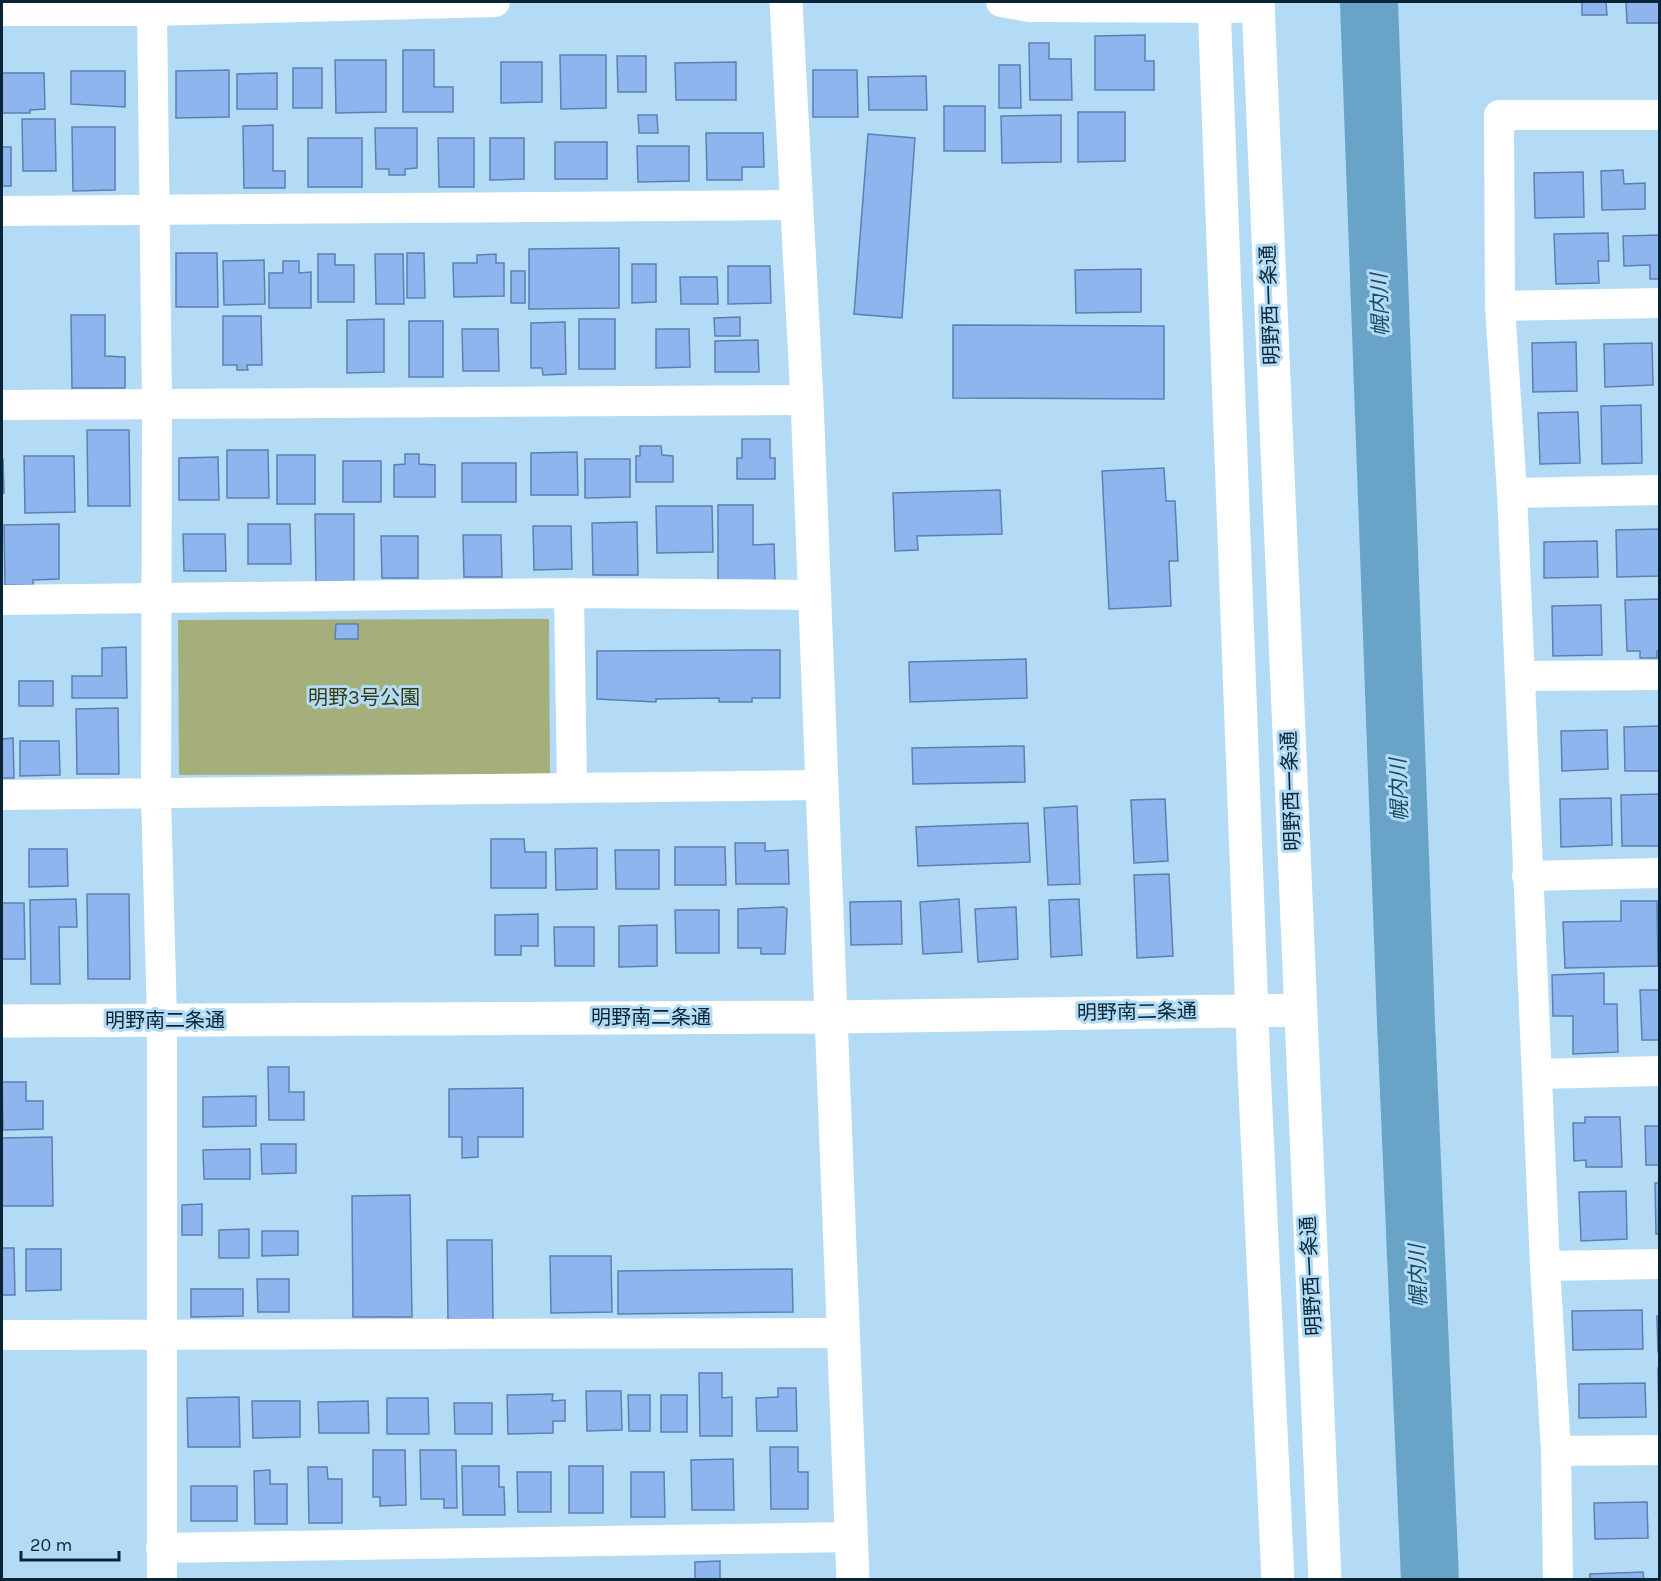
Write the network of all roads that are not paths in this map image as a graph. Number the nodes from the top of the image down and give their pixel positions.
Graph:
1 (495, 2) edge
2 (786, 2) edge
3 (1001, 2) edge
4 (1214, 5) edge
5 (1258, 5) edge
6 (2, 11) edge
7 (152, 11) junction
8 (1659, 115) edge
9 (798, 205) junction
10 (155, 209) junction
11 (2, 211) edge
12 (1659, 303) edge
13 (1500, 306) junction
14 (807, 400) junction
15 (157, 403) junction
16 (2, 405) edge
17 (1659, 490) edge
18 (1512, 493) junction
19 (569, 593) junction
20 (814, 595) junction
21 (154, 598) junction
22 (2, 600) edge
23 (1659, 675) edge
24 (1520, 676) junction
25 (822, 785) junction
26 (572, 787) junction
27 (2, 795) edge
28 (156, 795) junction
29 (1659, 873) edge
30 (1527, 876) junction
31 (1252, 1010) junction
32 (1300, 1010) junction
33 (831, 1017) junction
34 (162, 1020) junction
35 (2, 1021) edge
36 (1659, 1071) edge
37 (1538, 1074) junction
38 (1659, 1264) edge
39 (1545, 1266) junction
40 (160, 1333) junction
41 (844, 1333) junction
42 (2, 1335) edge
43 (1659, 1450) edge
44 (1556, 1451) junction
45 (851, 1537) junction
46 (162, 1548) junction
47 (162, 1580) edge
48 (853, 1580) edge
49 (1278, 1580) edge
50 (1324, 1580) edge
51 (1558, 1580) edge

1 - 7 street
2 - 9 street
3 - 4 street
4 - 5 street
4 - 31 street
5 - 32 street, 明野西一条通
6 - 7 street
7 - 10 street
8 - 13 street
9 - 10 street
9 - 14 street
10 - 11 street
10 - 15 street
12 - 13 street
13 - 18 street
14 - 15 street
14 - 20 street
15 - 16 street
15 - 21 street
17 - 18 street
18 - 24 street
19 - 20 street
19 - 21 street
19 - 26 street
20 - 25 street
21 - 22 street
21 - 28 street
23 - 24 street
24 - 30 street
25 - 26 street
25 - 33 street
26 - 28 street
27 - 28 street
28 - 34 street
29 - 30 street
30 - 37 street
31 - 32 street, 明野南二条通
31 - 33 street, 明野南二条通
31 - 49 street
32 - 50 street, 明野西一条通
33 - 34 street, 明野南二条通
33 - 41 street
34 - 35 street, 明野南二条通
34 - 40 street
36 - 37 street
37 - 39 street
38 - 39 street
39 - 44 street
40 - 41 street
40 - 42 street
40 - 46 street
41 - 45 street
43 - 44 street
44 - 51 street
45 - 46 street
45 - 48 street
46 - 47 street

